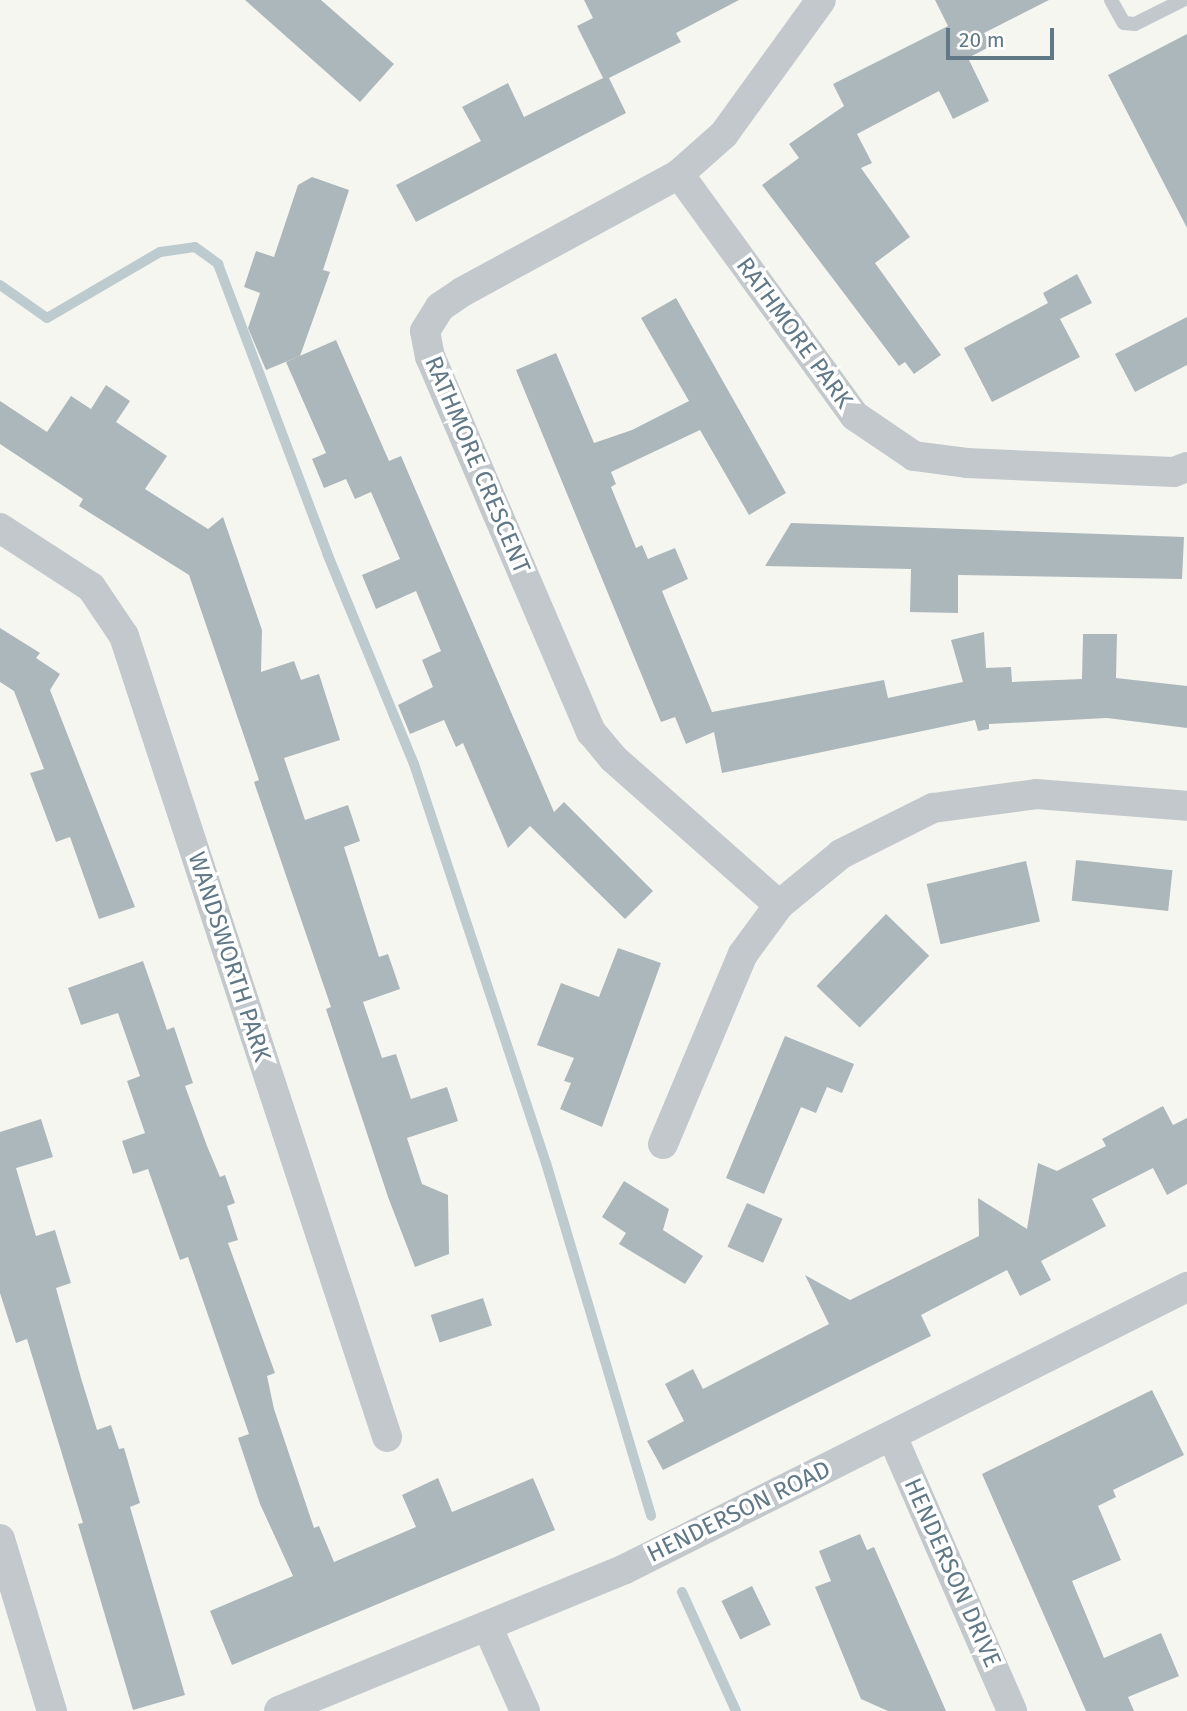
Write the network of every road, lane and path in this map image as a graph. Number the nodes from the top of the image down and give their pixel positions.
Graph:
1 (821, 0) edge
2 (1111, 0) edge
3 (1180, 1) edge
4 (679, 174) junction
5 (1187, 467) edge
6 (0, 528) edge
7 (1187, 806) edge
8 (779, 905) junction
9 (663, 1144) dead end
10 (1187, 1287) edge
11 (892, 1436) junction
12 (387, 1437) dead end
13 (0, 1539) edge
14 (488, 1628) junction
15 (52, 1711) edge
16 (279, 1711) edge
17 (525, 1711) edge
18 (1012, 1711) edge

1 - 4 street, RATHMORE CRESCENT
2 - 3 lane
4 - 5 street, RATHMORE PARK
4 - 8 street, RATHMORE CRESCENT
6 - 12 street, WANDSWORTH PARK
7 - 8 street
8 - 9 street
10 - 11 street, HENDERSON ROAD
11 - 14 street, HENDERSON ROAD
11 - 18 street, HENDERSON DRIVE
13 - 15 street
14 - 16 street, HENDERSON ROAD
14 - 17 street

